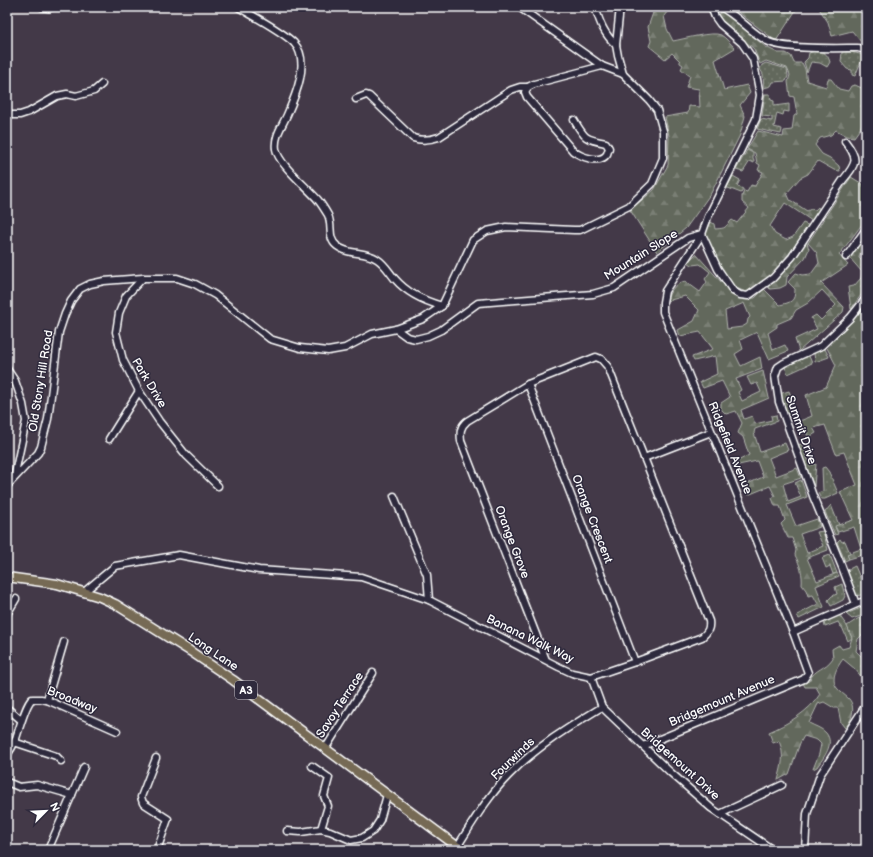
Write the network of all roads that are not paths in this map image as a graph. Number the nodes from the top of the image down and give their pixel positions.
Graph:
1 (42, 7) edge
2 (52, 7) edge
3 (238, 7) edge
4 (519, 7) edge
5 (595, 7) edge
6 (620, 7) edge
7 (718, 7) edge
8 (616, 45) junction
9 (866, 50) edge
10 (602, 66) junction
11 (623, 74) junction
12 (102, 84) dead end
13 (528, 87) junction
14 (356, 99) dead end
15 (7, 115) edge
16 (574, 120) dead end
17 (845, 141) dead end
18 (866, 229) edge
19 (702, 234) junction
20 (846, 257) dead end
21 (143, 278) junction
22 (866, 298) edge
23 (442, 306) junction
24 (396, 329) junction
25 (7, 370) edge
26 (528, 384) junction
27 (138, 391) junction
28 (711, 432) junction
29 (109, 439) dead end
30 (644, 458) junction
31 (14, 480) junction
32 (7, 486) edge
33 (218, 486) dead end
34 (394, 496) dead end
35 (7, 577) edge
36 (84, 592) junction
37 (16, 599) dead end
38 (429, 600) junction
39 (866, 600) edge
40 (856, 604) junction
41 (7, 614) edge
42 (793, 632) junction
43 (64, 642) dead end
44 (546, 660) junction
45 (635, 662) junction
46 (373, 673) dead end
47 (808, 675) joint
48 (591, 677) junction
49 (47, 700) junction
50 (866, 705) edge
51 (602, 707) junction
52 (7, 708) edge
53 (21, 720) junction
54 (117, 731) dead end
55 (14, 742) junction
56 (643, 746) junction
57 (325, 749) junction
58 (7, 756) edge
59 (156, 758) dead end
60 (61, 761) dead end
61 (312, 766) dead end
62 (84, 767) dead end
63 (7, 782) edge
64 (782, 785) dead end
65 (72, 795) junction
66 (387, 795) junction
67 (720, 814) junction
68 (321, 829) junction
69 (287, 831) dead end
70 (460, 849) edge
71 (48, 850) edge
72 (157, 850) edge
73 (773, 850) edge
74 (805, 850) edge

1 - 2 street
3 - 23 street
4 - 10 street
5 - 8 street
6 - 8 street
7 - 9 street
7 - 19 street
8 - 11 street
10 - 11 street
10 - 13 street
11 - 23 street
12 - 15 street
13 - 14 street
13 - 16 street
17 - 19 street
18 - 20 street
19 - 24 street, Mountain Slope
19 - 28 street, Ridgefield Avenue
21 - 24 street, Old Stony Hill Road
21 - 27 street, Park Drive
21 - 31 street, Old Stony Hill Road
22 - 40 street, Summit Drive
23 - 24 street, Old Stony Hill Road
25 - 31 street
26 - 30 street
26 - 44 street, Orange Grove
26 - 45 street, Orange Crescent
27 - 29 street
27 - 33 street, Park Drive
28 - 30 street
28 - 42 street, Ridgefield Avenue
30 - 45 street
31 - 32 street, Old Stony Hill Road
34 - 38 street
35 - 36 main road, Long Lane / A3
36 - 38 street, Banana Walk Way
36 - 57 main road, Long Lane / A3
37 - 41 street
38 - 44 street, Banana Walk Way
39 - 40 street
40 - 42 street
42 - 47 street, Ridgefield Avenue
43 - 49 street
44 - 48 street, Banana Walk Way
45 - 48 street
46 - 57 street, Savoy Terrace
47 - 56 street, Bridgemount Avenue
48 - 51 street, Bridgemount Drive
49 - 53 street, Broadway
49 - 54 street, Broadway
50 - 74 street
51 - 56 street, Bridgemount Drive
51 - 70 street, Fourwinds
52 - 53 street
53 - 55 street, Broadway
55 - 58 street, Broadway
55 - 60 street
56 - 67 street, Bridgemount Drive
57 - 66 main road, Long Lane / A3
59 - 72 street
61 - 68 street
62 - 65 street
63 - 65 street
64 - 67 street
65 - 71 street
66 - 68 street
66 - 70 main road, Long Lane / A3
67 - 73 street, Bridgemount Drive
68 - 69 street

